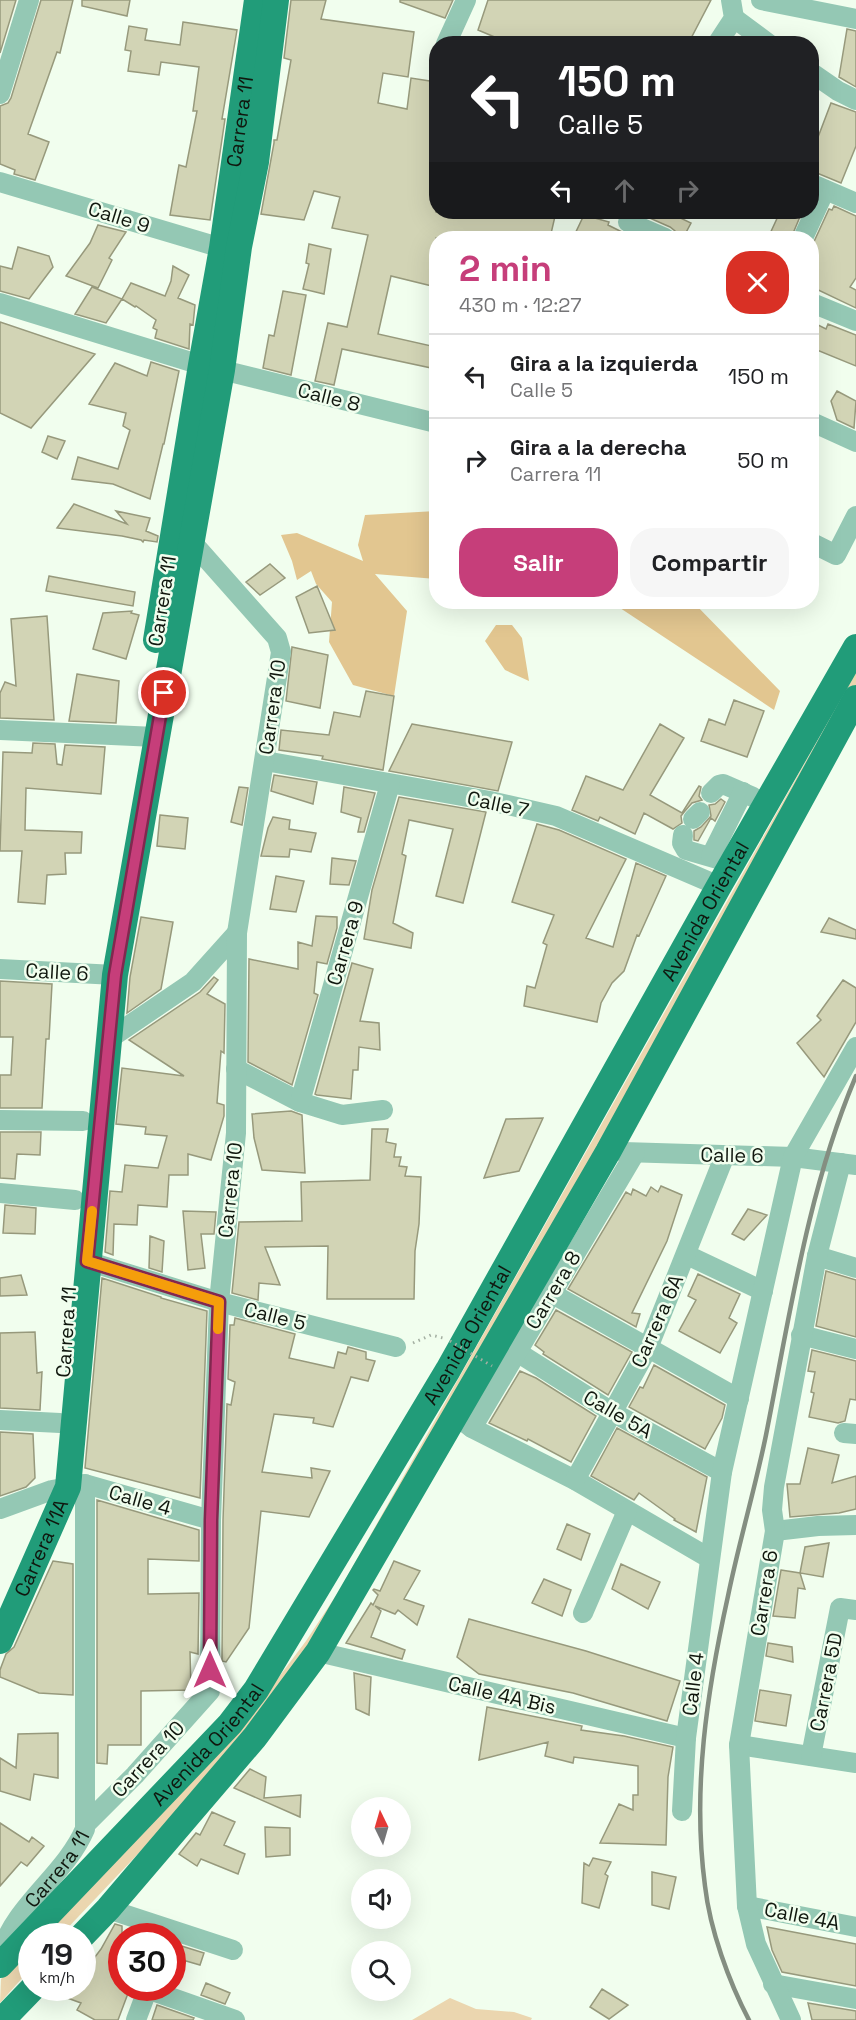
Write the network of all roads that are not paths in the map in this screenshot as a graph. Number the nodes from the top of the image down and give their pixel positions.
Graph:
1 (29, 0) edge
2 (257, 0) edge
3 (276, 0) edge
4 (466, 0) edge
5 (760, 0) edge
6 (728, 6) edge
7 (856, 19) edge
8 (450, 36) edge
9 (719, 36) edge
10 (760, 36) edge
11 (819, 78) edge
12 (0, 94) edge
13 (856, 100) edge
14 (0, 182) edge
15 (819, 187) edge
16 (856, 203) edge
17 (626, 224) edge
18 (646, 231) edge
19 (230, 248) junction
20 (0, 303) edge
21 (819, 306) edge
22 (856, 321) edge
23 (211, 368) junction
24 (429, 421) edge
25 (819, 425) edge
26 (856, 442) edge
27 (856, 516) edge
28 (191, 541) junction
29 (819, 546) edge
30 (856, 647) edge
31 (856, 698) edge
32 (0, 730) edge
33 (148, 737) junction
34 (265, 761) junction
35 (390, 784) junction
36 (743, 792) junction
37 (711, 793) dead end
38 (766, 804) junction
39 (692, 822) dead end
40 (721, 860) junction
41 (719, 886) junction
42 (237, 933) junction
43 (0, 969) edge
44 (107, 974) junction
45 (109, 1039) junction
46 (856, 1047) edge
47 (236, 1070) junction
48 (300, 1102) junction
49 (383, 1110) dead end
50 (0, 1120) edge
51 (83, 1121) junction
52 (608, 1152) junction
53 (635, 1153) junction
54 (725, 1155) junction
55 (793, 1157) junction
56 (848, 1164) edge
57 (0, 1193) edge
58 (75, 1200) junction
59 (687, 1255) junction
60 (817, 1256) junction
61 (87, 1261) junction
62 (856, 1268) edge
63 (763, 1291) junction
64 (551, 1293) junction
65 (219, 1302) junction
66 (801, 1335) junction
67 (396, 1347) road end
68 (648, 1348) junction
69 (856, 1349) edge
70 (517, 1352) junction
71 (739, 1399) junction
72 (612, 1412) junction
73 (0, 1420) edge
74 (464, 1422) junction
75 (60, 1423) junction
76 (722, 1472) junction
77 (575, 1480) junction
78 (68, 1487) junction
79 (0, 1509) edge
80 (627, 1511) junction
81 (211, 1520) junction
82 (856, 1525) edge
83 (775, 1531) junction
84 (709, 1558) junction
85 (0, 1605) edge
86 (848, 1609) edge
87 (583, 1613) dead end
88 (0, 1641) edge
89 (318, 1652) junction
90 (686, 1738) junction
91 (739, 1745) junction
92 (811, 1756) junction
93 (856, 1763) edge
94 (682, 1811) dead end
95 (84, 1825) junction
96 (747, 1906) junction
97 (108, 1909) junction
98 (95, 1923) edge
99 (144, 1923) edge
100 (856, 1927) edge
101 (186, 1938) edge
102 (233, 1950) dead end
103 (0, 1956) edge
104 (0, 1965) edge
105 (773, 1984) junction
106 (856, 1999) edge
107 (20, 2001) edge
108 (143, 2001) edge
109 (183, 2001) edge
110 (2, 2020) edge
111 (136, 2020) edge
112 (235, 2020) edge
113 (791, 2020) edge

1 - 12 street
2 - 19 main road, Carrera 11
3 - 19 main road, Carrera 11
4 - 8 street
5 - 7 street
6 - 9 street
6 - 10 street
11 - 13 street
14 - 19 street, Calle 9
15 - 16 street
17 - 18 street
19 - 23 main road, Carrera 11
20 - 23 street, Calle 8
21 - 22 street
23 - 24 street, Calle 8
23 - 28 main road, Carrera 11
23 - 33 main road, Carrera 11
25 - 26 street
27 - 29 street
28 - 33 main road, Carrera 11
28 - 34 street, Carrera 10
30 - 38 main road, Avenida Oriental
31 - 52 main road, Avenida Oriental
32 - 33 street
33 - 44 main road, Carrera 11
34 - 35 street, Calle 7
34 - 42 street, Carrera 10
35 - 41 street, Calle 7
35 - 48 street, Carrera 9
36 - 37 street
36 - 38 street
36 - 40 street
38 - 40 main road, Avenida Oriental
39 - 40 street
40 - 41 main road, Avenida Oriental
41 - 104 main road, Avenida Oriental
42 - 45 street
42 - 47 street, Carrera 10
43 - 44 street, Calle 6
44 - 45 main road, Carrera 11
44 - 51 main road, Carrera 11
45 - 61 main road, Carrera 11
46 - 55 street
47 - 48 street
47 - 65 street, Carrera 10
48 - 49 street
50 - 51 street
51 - 58 main road, Carrera 11
52 - 53 street, Calle 6
52 - 74 main road, Avenida Oriental
53 - 54 street, Calle 6
53 - 64 street, Carrera 8
54 - 55 street, Calle 6
54 - 59 street, Carrera 6A
55 - 56 street, Calle 6
55 - 63 street
56 - 60 street, Carrera 6
57 - 58 street
58 - 75 main road, Carrera 11
59 - 63 street
59 - 68 street, Carrera 6A
60 - 62 street
60 - 66 street, Carrera 6
61 - 65 street, Calle 5
61 - 78 main road, Carrera 11
63 - 71 street
64 - 68 street
64 - 70 street, Carrera 8
65 - 67 street, Calle 5
65 - 81 street, Carrera 10
66 - 69 street
66 - 83 street, Carrera 6
68 - 71 street
68 - 72 street, Carrera 6A
70 - 72 street, Calle 5A
70 - 74 street, Carrera 8
71 - 76 street
72 - 76 street, Calle 5A
72 - 77 street, Carrera 6A
73 - 75 street
74 - 77 street
74 - 89 main road, Avenida Oriental
75 - 78 main road, Carrera 11
76 - 84 street
77 - 80 street
78 - 79 street
78 - 81 street, Calle 4
78 - 85 main road, Carrera 11A
78 - 88 main road, Carrera 11A
78 - 95 street, Carrera 11
80 - 84 street
80 - 87 street
81 - 95 street, Carrera 10
82 - 83 street
83 - 91 street, Carrera 6
84 - 90 street, Calle 4
86 - 92 street, Carrera 5D
89 - 90 street, Calle 4A Bis
89 - 97 main road, Avenida Oriental
90 - 94 street, Calle 4
91 - 92 street
91 - 96 street, Carrera 6
92 - 93 street
95 - 103 street, Carrera 11
96 - 100 street, Calle 4A
96 - 105 street, Carrera 6
97 - 98 main road, Avenida Oriental
97 - 99 street
101 - 102 street
105 - 106 street
105 - 113 street, Carrera 6
107 - 110 main road
108 - 111 street
109 - 112 street

